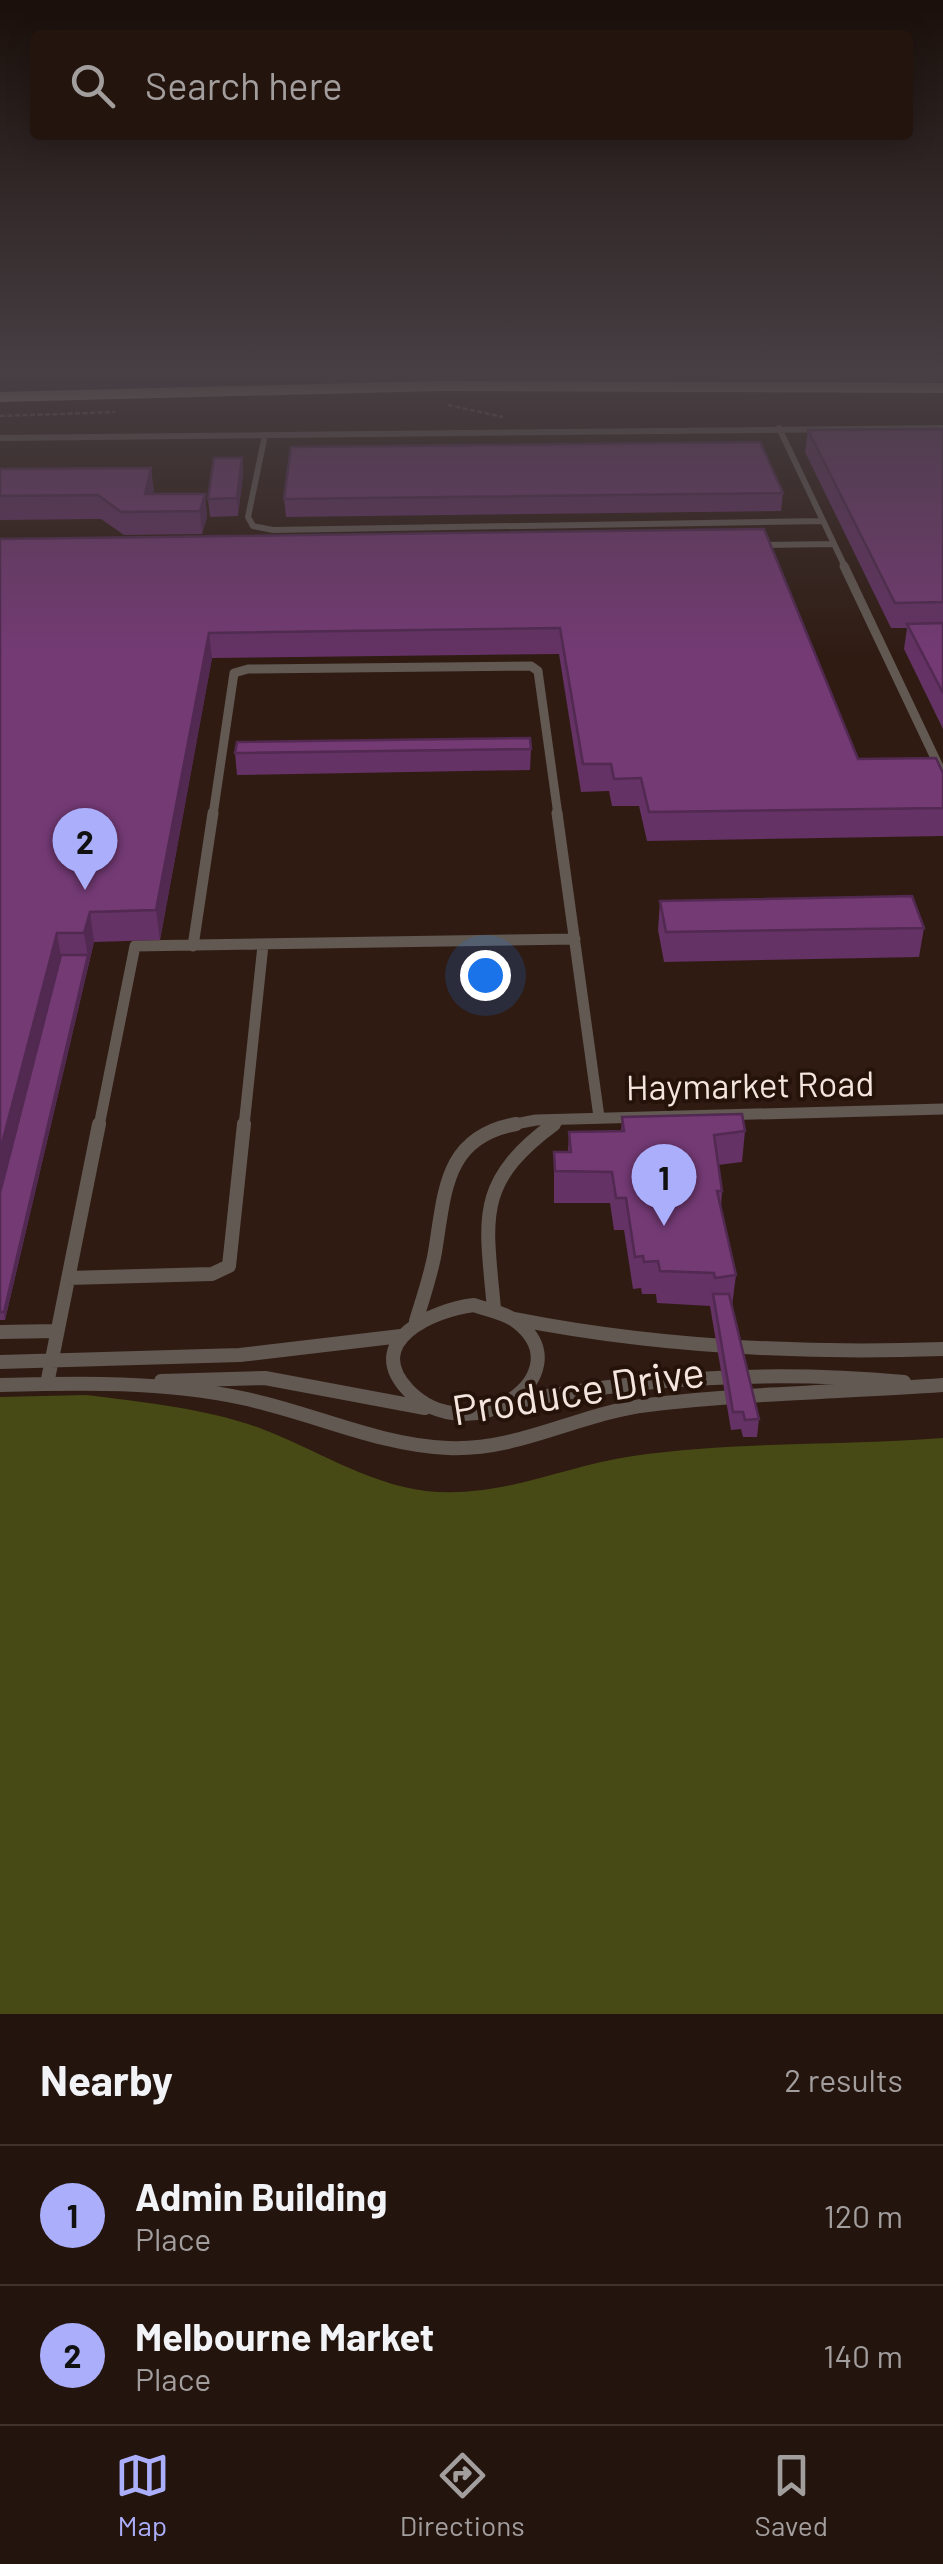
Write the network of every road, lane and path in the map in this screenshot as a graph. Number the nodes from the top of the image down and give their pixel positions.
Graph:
1 (258, 467) edge
2 (796, 467) edge
3 (822, 521) junction
4 (833, 544) junction
5 (742, 545) edge
6 (943, 775) edge
7 (575, 939) junction
8 (263, 945) junction
9 (193, 946) junction
10 (943, 1109) edge
11 (599, 1117) junction
12 (558, 1121) junction
13 (68, 1278) junction
14 (494, 1309) junction
15 (515, 1318) junction
16 (416, 1321) junction
17 (57, 1331) junction
18 (0, 1332) edge
19 (401, 1336) junction
20 (943, 1349) edge
21 (52, 1361) junction
22 (0, 1362) edge
23 (127, 1382) junction
24 (47, 1384) junction
25 (0, 1385) edge
26 (936, 1385) edge
27 (514, 1402) junction
28 (444, 1412) junction

1 - 3 lane
2 - 3 lane
3 - 4 lane
4 - 5 lane
4 - 6 lane
7 - 8 lane
7 - 9 lane
7 - 11 lane
8 - 9 lane
8 - 13 lane
9 - 13 lane
10 - 11 lane, Haymarket Road
11 - 12 lane, Haymarket Road
12 - 14 lane, Haymarket Road
12 - 16 lane, Haymarket Road
13 - 17 lane
14 - 15 lane
14 - 16 lane
15 - 20 lane, Produce Drive
15 - 27 lane
16 - 19 lane
17 - 18 lane
17 - 21 lane
19 - 21 lane
19 - 28 lane
21 - 22 lane
21 - 24 lane
23 - 24 lane, Produce Drive
23 - 26 lane, Produce Drive
23 - 28 lane, Produce Drive
24 - 25 lane, Produce Drive
26 - 27 lane, Produce Drive
27 - 28 lane

